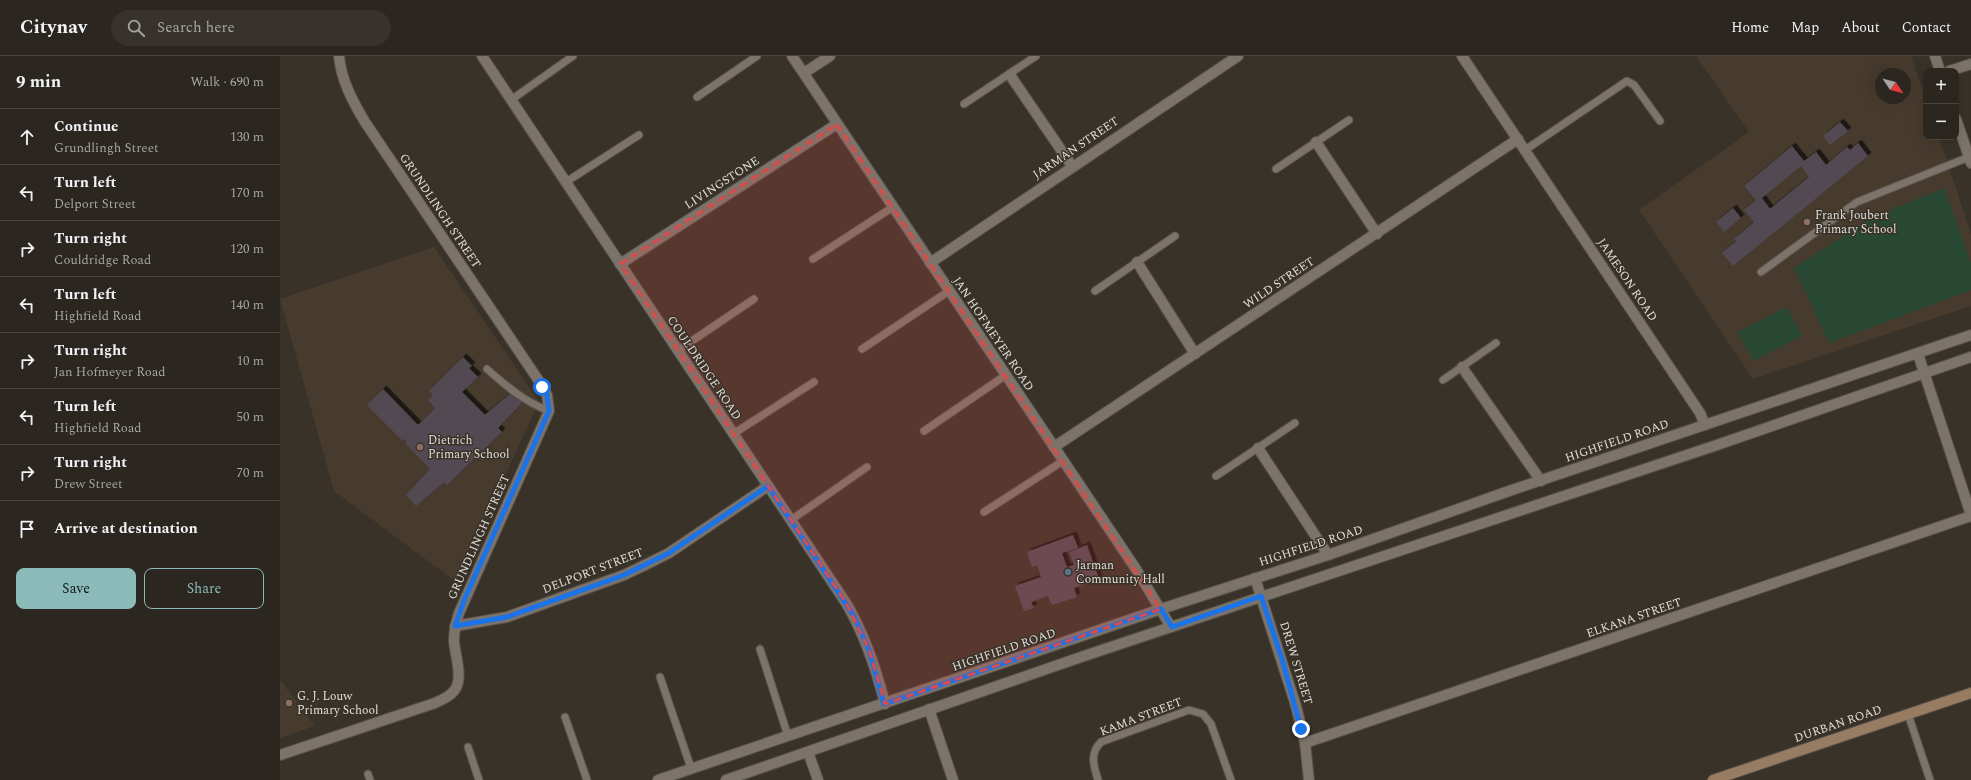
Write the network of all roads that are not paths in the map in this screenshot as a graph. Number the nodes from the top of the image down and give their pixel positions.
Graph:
1 (339, 56) edge
2 (482, 56) edge
3 (573, 56) edge
4 (757, 56) edge
5 (792, 56) edge
6 (830, 56) edge
7 (1036, 56) edge
8 (1238, 56) edge
9 (1462, 56) edge
10 (1935, 56) edge
11 (1971, 64) edge
12 (1939, 68) edge
13 (1958, 68) edge
14 (804, 73) junction
15 (1010, 75) junction
16 (698, 97) dead end
17 (511, 100) junction
18 (964, 104) dead end
19 (1348, 120) dead end
20 (1660, 121) dead end
21 (837, 124) junction
22 (1959, 128) edge
23 (639, 135) dead end
24 (1518, 139) junction
25 (1316, 142) junction
26 (1525, 150) junction
27 (1970, 160) edge
28 (1072, 166) junction
29 (1276, 169) dead end
30 (566, 182) junction
31 (893, 207) junction
32 (1377, 234) junction
33 (1175, 236) dead end
34 (813, 259) dead end
35 (1137, 262) junction
36 (930, 263) junction
37 (620, 264) junction
38 (1762, 272) dead end
39 (949, 291) junction
40 (1095, 291) dead end
41 (754, 300) dead end
42 (1971, 335) edge
43 (1496, 343) dead end
44 (862, 348) dead end
45 (677, 351) junction
46 (1195, 354) junction
47 (1918, 354) junction
48 (1971, 357) edge
49 (1462, 367) junction
50 (487, 369) dead end
51 (1924, 373) junction
52 (1006, 375) junction
53 (1443, 380) dead end
54 (814, 382) dead end
55 (549, 411) junction
56 (1295, 423) dead end
57 (1706, 425) junction
58 (924, 431) dead end
59 (733, 434) junction
60 (1054, 447) junction
61 (1258, 448) junction
62 (1063, 461) junction
63 (867, 468) dead end
64 (1216, 476) dead end
65 (1541, 481) junction
66 (768, 486) junction
67 (984, 512) dead end
68 (1971, 516) edge
69 (791, 520) junction
70 (1328, 556) junction
71 (1255, 578) junction
72 (1261, 596) junction
73 (1161, 609) junction
74 (455, 626) junction
75 (1172, 627) junction
76 (760, 649) dead end
77 (660, 677) dead end
78 (1971, 693) edge
79 (884, 704) junction
80 (929, 709) junction
81 (1908, 714) junction
82 (565, 717) dead end
83 (788, 736) junction
84 (1305, 743) junction
85 (468, 747) dead end
86 (808, 752) junction
87 (280, 755) edge
88 (691, 768) junction
89 (479, 780) edge
90 (587, 780) edge
91 (658, 780) edge
92 (726, 780) edge
93 (818, 780) edge
94 (953, 780) edge
95 (1098, 780) edge
96 (1231, 780) edge
97 (1309, 780) edge
98 (1713, 780) edge
99 (1930, 780) edge

1 - 55 street, GRUNDLINGH STREET
2 - 17 street, COULDRIDGE ROAD
3 - 17 lane
4 - 16 lane
5 - 14 street, JAN HOFMEYER ROAD
6 - 14 street
7 - 15 lane
8 - 28 street, JARMAN STREET
9 - 24 street, JAMESON ROAD
10 - 12 street
11 - 13 street
14 - 21 street, JAN HOFMEYER ROAD
15 - 18 lane
15 - 28 street
17 - 30 street, COULDRIDGE ROAD
19 - 25 lane
20 - 26 lane
21 - 31 street, JAN HOFMEYER ROAD
21 - 37 street, LIVINGSTONE
22 - 27 street
23 - 30 lane
24 - 26 street, JAMESON ROAD
24 - 32 street, WILD STREET
25 - 29 lane
25 - 32 street
26 - 57 street, JAMESON ROAD
27 - 38 lane
28 - 36 street, JARMAN STREET
30 - 37 street, COULDRIDGE ROAD
31 - 34 lane
31 - 36 street, JAN HOFMEYER ROAD
32 - 46 street, WILD STREET
33 - 35 lane
35 - 40 lane
35 - 46 street
36 - 39 street, JAN HOFMEYER ROAD
37 - 45 street, COULDRIDGE ROAD
39 - 44 lane
39 - 52 street, JAN HOFMEYER ROAD
41 - 45 lane
42 - 47 street, HIGHFIELD ROAD
43 - 49 lane
45 - 59 street, COULDRIDGE ROAD
46 - 60 street, WILD STREET
47 - 51 street
47 - 57 street, HIGHFIELD ROAD
48 - 51 street
49 - 53 lane
49 - 65 street
50 - 55 lane
51 - 68 street
51 - 72 street
52 - 58 lane
52 - 60 street, JAN HOFMEYER ROAD
54 - 59 lane
55 - 74 street, GRUNDLINGH STREET
56 - 61 lane
57 - 65 street, HIGHFIELD ROAD
59 - 66 street, COULDRIDGE ROAD
60 - 62 street, JAN HOFMEYER ROAD
61 - 64 lane
61 - 70 street
62 - 67 lane
62 - 73 street, JAN HOFMEYER ROAD
63 - 69 lane
65 - 70 street, HIGHFIELD ROAD
66 - 69 street, COULDRIDGE ROAD
66 - 74 street, DELPORT STREET
68 - 84 street, ELKANA STREET
69 - 79 street, COULDRIDGE ROAD
70 - 71 street, HIGHFIELD ROAD
71 - 72 street, DREW STREET
71 - 73 street, HIGHFIELD ROAD
72 - 75 street
72 - 84 street, DREW STREET
73 - 75 street, JAN HOFMEYER ROAD
73 - 79 street, HIGHFIELD ROAD
74 - 87 street, GRUNDLINGH STREET
75 - 80 street
76 - 83 lane
77 - 88 lane
78 - 81 street, DURBAN ROAD
79 - 83 street, HIGHFIELD ROAD
80 - 86 street
80 - 94 street
81 - 98 street, DURBAN ROAD
81 - 99 lane
82 - 90 lane
83 - 88 street, HIGHFIELD ROAD
84 - 97 street, DREW STREET
85 - 89 lane
86 - 92 street
86 - 93 street
88 - 91 street, HIGHFIELD ROAD
95 - 96 lane, KAMA STREET

